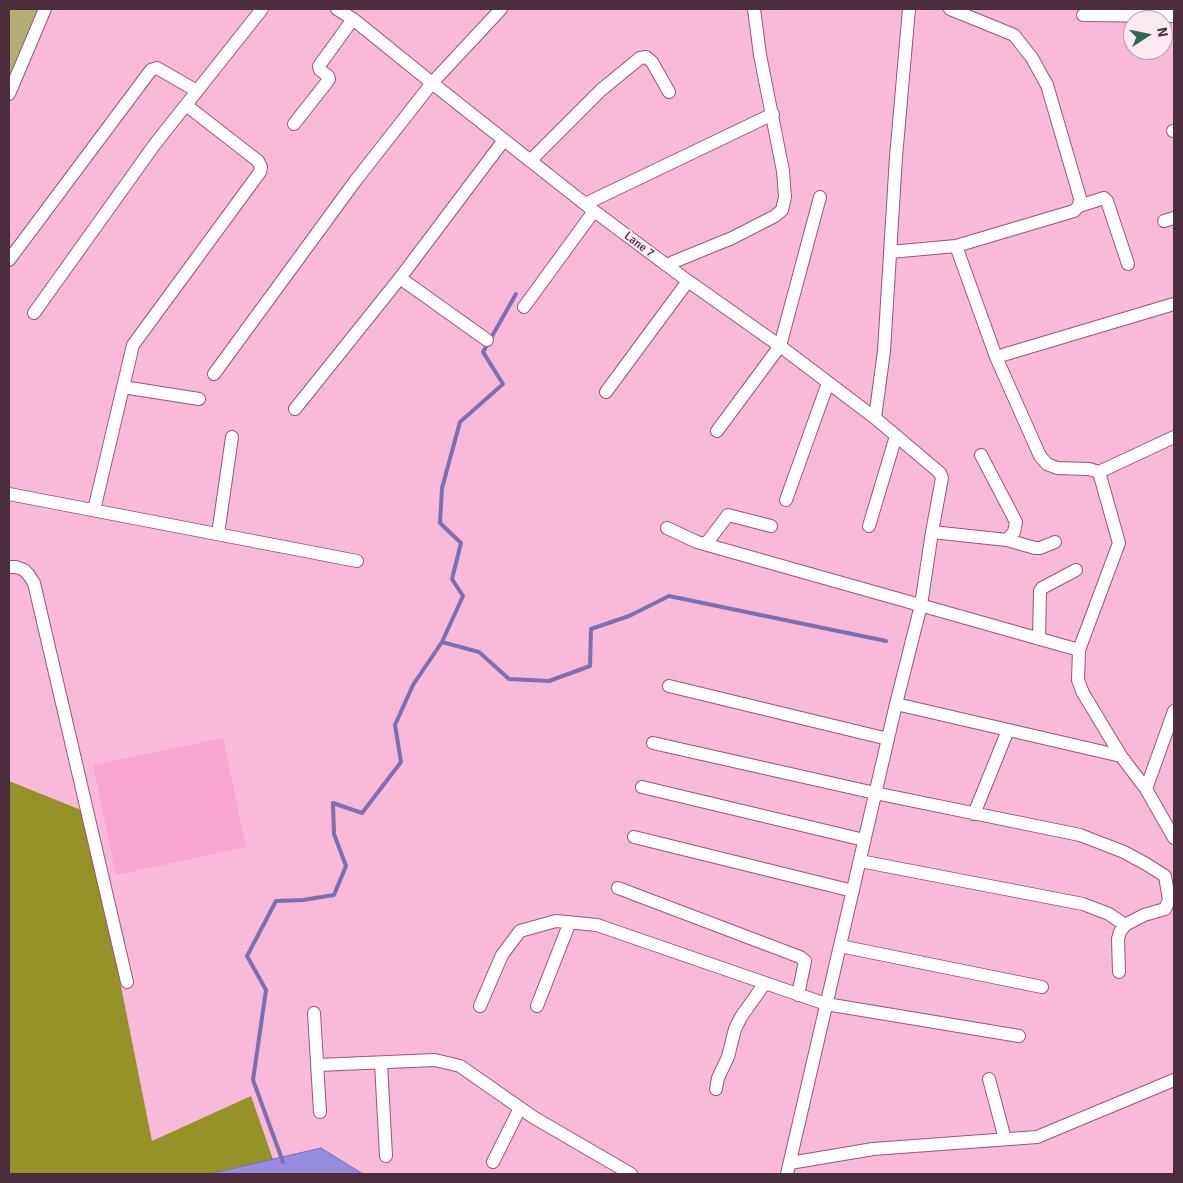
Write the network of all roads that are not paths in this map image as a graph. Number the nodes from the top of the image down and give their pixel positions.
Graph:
1 (45, 9) edge
2 (262, 9) edge
3 (337, 9) edge
4 (501, 9) edge
5 (754, 9) edge
6 (909, 9) edge
7 (950, 9) edge
8 (1083, 15) dead end
9 (1174, 16) edge
10 (353, 19) junction
11 (432, 83) junction
12 (197, 91) junction
13 (670, 92) dead end
14 (9, 94) edge
15 (186, 105) junction
16 (773, 114) junction
17 (294, 124) dead end
18 (504, 140) junction
19 (530, 161) junction
20 (820, 197) dead end
21 (1079, 206) junction
22 (590, 208) junction
23 (956, 246) junction
24 (890, 252) junction
25 (9, 260) edge
26 (1128, 264) dead end
27 (666, 265) junction
28 (400, 278) junction
29 (688, 281) junction
30 (1174, 304) edge
31 (524, 307) dead end
32 (34, 313) dead end
33 (486, 340) dead end
34 (780, 346) junction
35 (996, 357) junction
36 (214, 374) dead end
37 (828, 383) junction
38 (123, 387) junction
39 (606, 392) dead end
40 (199, 399) dead end
41 (295, 410) dead end
42 (875, 418) junction
43 (717, 431) dead end
44 (896, 436) junction
45 (232, 437) dead end
46 (1174, 437) edge
47 (981, 455) dead end
48 (1099, 472) junction
49 (9, 494) edge
50 (786, 500) dead end
51 (94, 510) junction
52 (772, 526) dead end
53 (869, 526) dead end
54 (667, 528) dead end
55 (932, 532) junction
56 (218, 534) junction
57 (1008, 540) junction
58 (1055, 542) dead end
59 (706, 544) junction
60 (357, 561) dead end
61 (9, 567) edge
62 (1076, 570) dead end
63 (921, 605) junction
64 (1039, 639) junction
65 (1079, 650) junction
66 (669, 686) dead end
67 (896, 704) junction
68 (1174, 711) edge
69 (1008, 730) junction
70 (888, 739) junction
71 (653, 743) dead end
72 (1121, 756) junction
73 (642, 787) dead end
74 (1146, 789) junction
75 (876, 793) junction
76 (974, 814) junction
77 (634, 837) dead end
78 (1174, 838) edge
79 (864, 840) junction
80 (860, 861) junction
81 (618, 888) dead end
82 (853, 891) junction
83 (570, 922) junction
84 (1125, 926) junction
85 (840, 946) junction
86 (1119, 972) dead end
87 (127, 982) dead end
88 (765, 983) junction
89 (1042, 987) dead end
90 (798, 995) junction
91 (826, 1004) junction
92 (480, 1006) dead end
93 (537, 1006) dead end
94 (314, 1013) dead end
95 (1019, 1036) dead end
96 (381, 1062) junction
97 (318, 1065) junction
98 (988, 1079) dead end
99 (1174, 1080) edge
100 (716, 1089) dead end
101 (520, 1108) junction
102 (320, 1112) dead end
103 (1005, 1139) junction
104 (386, 1156) dead end
105 (493, 1162) dead end
106 (788, 1168) edge
107 (631, 1174) edge

1 - 14 street
2 - 12 street
3 - 10 street, Lane 7
4 - 11 street
5 - 16 street
6 - 24 street
7 - 21 street
8 - 9 street
10 - 11 street, Lane 7
10 - 17 street
11 - 18 street, Lane 7
11 - 36 street
12 - 15 street
12 - 25 street
13 - 19 street
15 - 32 street
15 - 38 street
16 - 22 street
16 - 27 street
18 - 19 street, Lane 7
18 - 28 street
19 - 22 street, Lane 7
20 - 34 street
21 - 23 street
21 - 26 street
22 - 27 street, Lane 7
22 - 31 street
23 - 24 street
23 - 35 street
24 - 42 street
27 - 29 street, Lane 7
28 - 33 street
28 - 41 street
29 - 34 street, Lane 7
29 - 39 street
30 - 35 street
34 - 37 street, Lane 7
34 - 43 street
35 - 48 street
37 - 42 street, Lane 7
37 - 50 street
38 - 40 street
38 - 51 street
42 - 44 street, Lane 7
44 - 53 street
44 - 55 street, Lane 7
45 - 56 street
46 - 48 street
47 - 57 street
48 - 65 street
49 - 51 street
51 - 56 street
52 - 59 street
54 - 59 street
55 - 57 street
55 - 63 street
56 - 60 street
57 - 58 street
59 - 63 street
61 - 87 street
62 - 64 street
63 - 64 street
63 - 67 street
64 - 65 street
65 - 72 street
66 - 70 street
67 - 69 street
67 - 70 street
68 - 74 street
69 - 72 street
69 - 76 street
70 - 75 street
71 - 75 street
72 - 74 street
73 - 79 street
74 - 78 street
75 - 76 street
75 - 79 street
76 - 84 street
77 - 82 street
79 - 80 street
80 - 82 street
80 - 84 street
81 - 90 street
82 - 85 street
83 - 88 street
83 - 92 street
83 - 93 street
84 - 86 street
85 - 89 street
85 - 91 street
88 - 90 street
88 - 100 street
90 - 91 street
91 - 95 street
91 - 106 street
94 - 97 street
96 - 97 street
96 - 101 street
96 - 104 street
97 - 102 street
98 - 103 street
99 - 103 street
101 - 105 street
101 - 107 street
103 - 106 street

